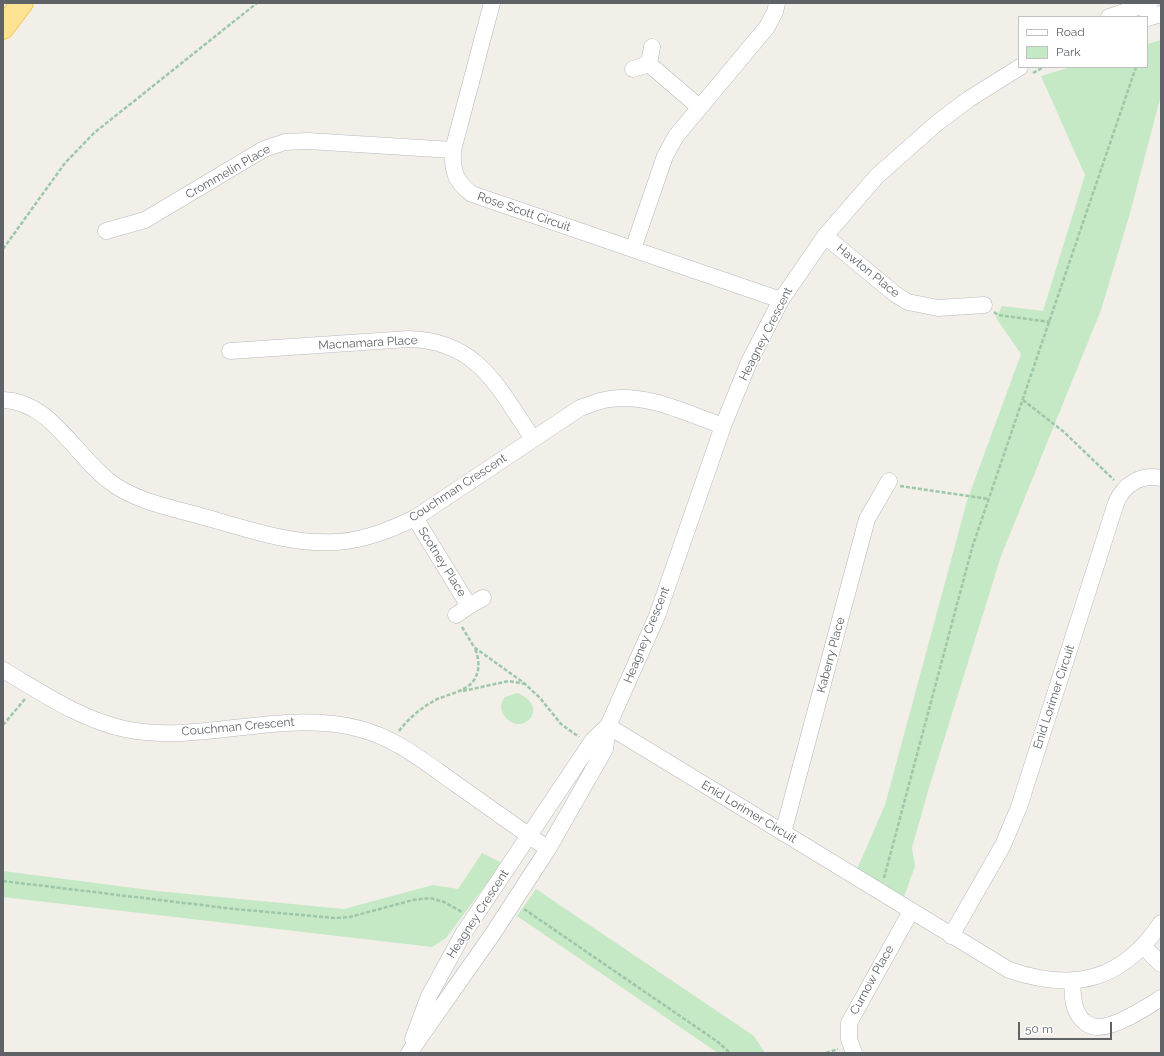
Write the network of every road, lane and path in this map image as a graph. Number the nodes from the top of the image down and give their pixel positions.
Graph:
1 (22, 3) edge
2 (257, 3) edge
3 (492, 3) edge
4 (777, 3) edge
5 (1150, 3) edge
6 (1161, 14) edge
7 (1112, 16) edge
8 (1148, 18) edge
9 (3, 28) edge
10 (652, 47) dead end
11 (649, 64) junction
12 (1038, 68) edge
13 (1136, 68) edge
14 (632, 69) dead end
15 (1026, 70) edge
16 (698, 107) junction
17 (453, 150) junction
18 (106, 231) dead end
19 (825, 236) junction
20 (3, 249) edge
21 (633, 249) junction
22 (782, 300) junction
23 (984, 305) joint
24 (1050, 322) junction
25 (230, 351) dead end
26 (3, 400) edge
27 (1023, 400) junction
28 (723, 426) junction
29 (533, 439) junction
30 (1161, 478) edge
31 (889, 480) joint
32 (1124, 489) junction
33 (989, 499) junction
34 (415, 518) junction
35 (483, 598) dead end
36 (470, 606) junction
37 (456, 615) joint
38 (474, 647) junction
39 (3, 670) edge
40 (525, 684) junction
41 (34, 688) junction
42 (458, 692) junction
43 (3, 725) edge
44 (608, 726) junction
45 (393, 742) junction
46 (590, 745) junction
47 (783, 833) junction
48 (529, 836) junction
49 (548, 849) junction
50 (3, 881) edge
51 (879, 892) junction
52 (514, 902) junction
53 (911, 911) junction
54 (466, 915) dead end
55 (1161, 923) edge
56 (951, 936) junction
57 (1143, 946) junction
58 (1161, 964) edge
59 (1072, 981) junction
60 (1161, 998) edge
61 (408, 1053) edge
62 (730, 1053) edge
63 (854, 1053) edge

1 - 9 highway
2 - 20 path
3 - 17 street, Rose Scott Circuit
4 - 16 street
5 - 7 street
6 - 8 street
10 - 11 street
11 - 14 street
11 - 16 street
12 - 15 path
13 - 24 path
15 - 19 street, Heagney Crescent
16 - 21 street
17 - 18 street, Crommelin Place
17 - 21 street, Rose Scott Circuit
19 - 22 street, Heagney Crescent
19 - 23 street, Hawton Place
21 - 22 street, Rose Scott Circuit
22 - 28 street, Heagney Crescent
23 - 24 path
24 - 27 path
25 - 29 street, Macnamara Place
26 - 34 street, Couchman Crescent
27 - 32 path
27 - 33 path
28 - 29 street, Couchman Crescent
28 - 44 street, Heagney Crescent
29 - 34 street, Couchman Crescent
30 - 32 street, Enid Lorimer Circuit
31 - 33 path
31 - 47 street, Kaberry Place
32 - 56 street, Enid Lorimer Circuit
33 - 51 path
34 - 36 street, Scotney Place
35 - 36 street, Scotney Place
36 - 37 street, Scotney Place
37 - 38 path
38 - 40 path
38 - 42 path
39 - 41 street, Couchman Crescent
40 - 42 path
40 - 46 path
41 - 43 path
41 - 45 street, Couchman Crescent
42 - 45 path
44 - 46 street, Heagney Crescent
44 - 47 street, Enid Lorimer Circuit
44 - 49 street, Heagney Crescent
45 - 48 street, Couchman Crescent
46 - 48 street, Heagney Crescent
47 - 51 street, Enid Lorimer Circuit
48 - 49 street, Couchman Crescent
48 - 61 street, Heagney Crescent
49 - 52 street, Heagney Crescent
50 - 54 path
51 - 53 street, Enid Lorimer Circuit
52 - 61 street, Heagney Crescent
52 - 62 path
53 - 56 street, Enid Lorimer Circuit
53 - 63 street, Curnow Place
55 - 57 street, Enid Lorimer Circuit
56 - 59 street, Enid Lorimer Circuit
57 - 58 street
57 - 59 street, Enid Lorimer Circuit
59 - 60 street

